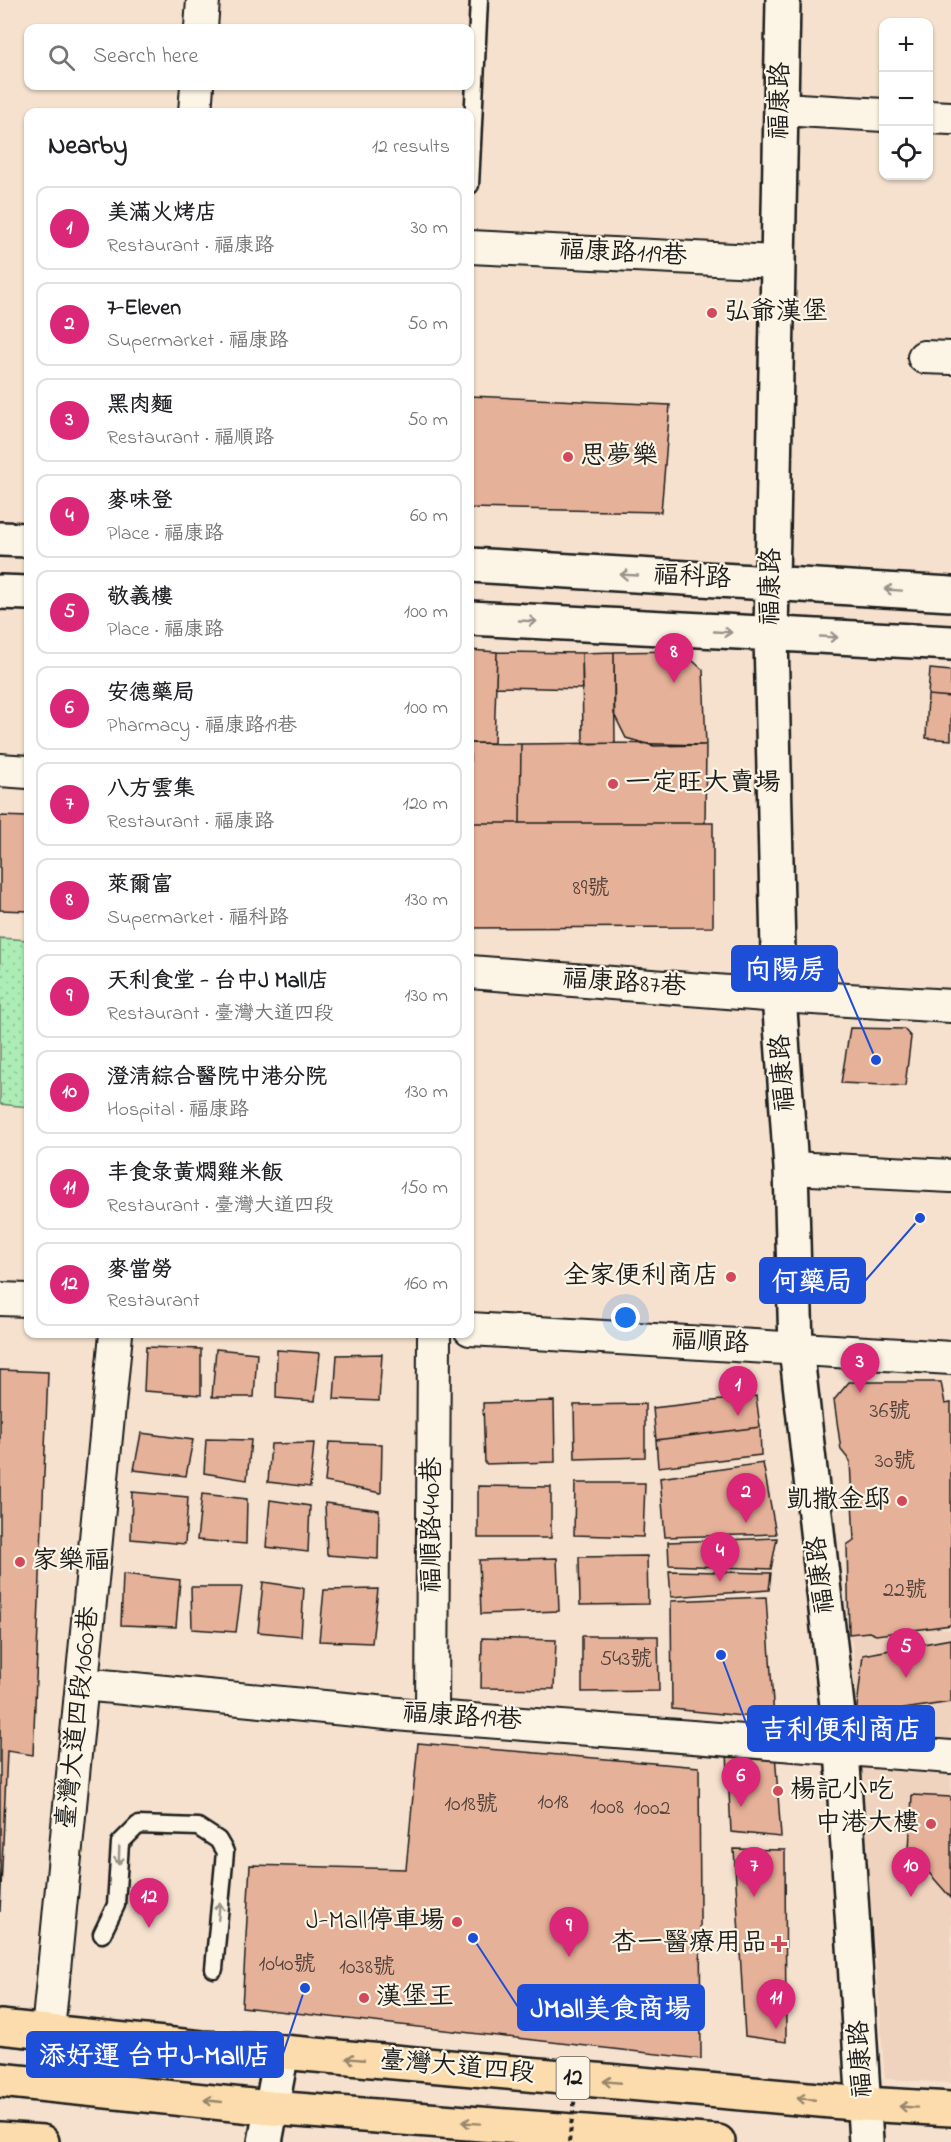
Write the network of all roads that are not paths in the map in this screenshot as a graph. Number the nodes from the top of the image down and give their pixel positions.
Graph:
1 (203, 0) edge
2 (479, 0) edge
3 (783, 0) edge
4 (201, 24) edge
5 (197, 90) edge
6 (195, 108) edge
7 (474, 108) edge
8 (780, 109) junction
9 (879, 115) edge
10 (933, 117) edge
11 (951, 118) edge
12 (474, 247) edge
13 (777, 262) junction
14 (0, 539) edge
15 (24, 540) edge
16 (474, 566) edge
17 (771, 583) junction
18 (0, 592) edge
19 (24, 593) edge
20 (951, 594) edge
21 (474, 618) edge
22 (771, 635) junction
23 (951, 643) edge
24 (0, 770) edge
25 (24, 772) edge
26 (474, 972) edge
27 (779, 996) junction
28 (951, 1006) edge
29 (791, 1168) junction
30 (951, 1176) edge
31 (0, 1299) edge
32 (24, 1300) edge
33 (474, 1329) edge
34 (116, 1338) edge
35 (434, 1338) edge
36 (796, 1348) junction
37 (951, 1358) edge
38 (82, 1684) junction
39 (432, 1716) junction
40 (842, 1749) junction
41 (951, 1757) edge
42 (102, 1934) dead end
43 (214, 1969) dead end
44 (0, 2027) edge
45 (48, 2031) junction
46 (282, 2052) junction
47 (0, 2080) edge
48 (864, 2104) junction
49 (272, 2108) junction
50 (951, 2109) edge
51 (0, 2139) edge
52 (42, 2142) edge
53 (265, 2142) edge
54 (718, 2142) edge
55 (866, 2142) edge

1 - 4 street
2 - 7 lane
3 - 8 street, 福康路
5 - 6 street
8 - 9 street
8 - 13 street, 福康路
10 - 11 street
12 - 13 street, 福康路119巷
13 - 17 street, 福康路
14 - 15 street
17 -> 16 street, 福科路
20 -> 17 street, 福科路
17 - 22 street, 福康路
18 - 19 street
21 -> 22 street, 福科路
22 -> 23 street, 福科路
22 - 27 street, 福康路
24 - 25 street
26 - 27 street, 福康路87巷
27 - 28 street, 福康路87巷
27 - 29 street, 福康路
29 - 30 street
29 - 36 street, 福康路
31 - 32 street
33 - 36 street, 福順路
34 - 38 street, 臺灣大道四段1060巷
35 - 39 street, 福順路440巷
36 - 37 street, 福順路
36 - 40 street, 福康路
38 - 39 street, 福康路19巷
38 - 45 street, 臺灣大道四段1060巷
39 - 40 street, 福康路19巷
40 - 41 street, 福康路19巷
40 - 48 street, 福康路
43 -> 42 lane
44 - 45 main road, 臺灣大道四段 / 12
45 - 46 main road, 臺灣大道四段 / 12
48 -> 46 main road, 臺灣大道四段 / 12
46 - 49 street
49 -> 47 main road, 臺灣大道四段 / 12
50 -> 48 main road, 臺灣大道四段 / 12
48 - 55 street, 福康路
49 - 53 street
54 -> 49 main road, 臺灣大道四段 / 12
51 - 52 main road

